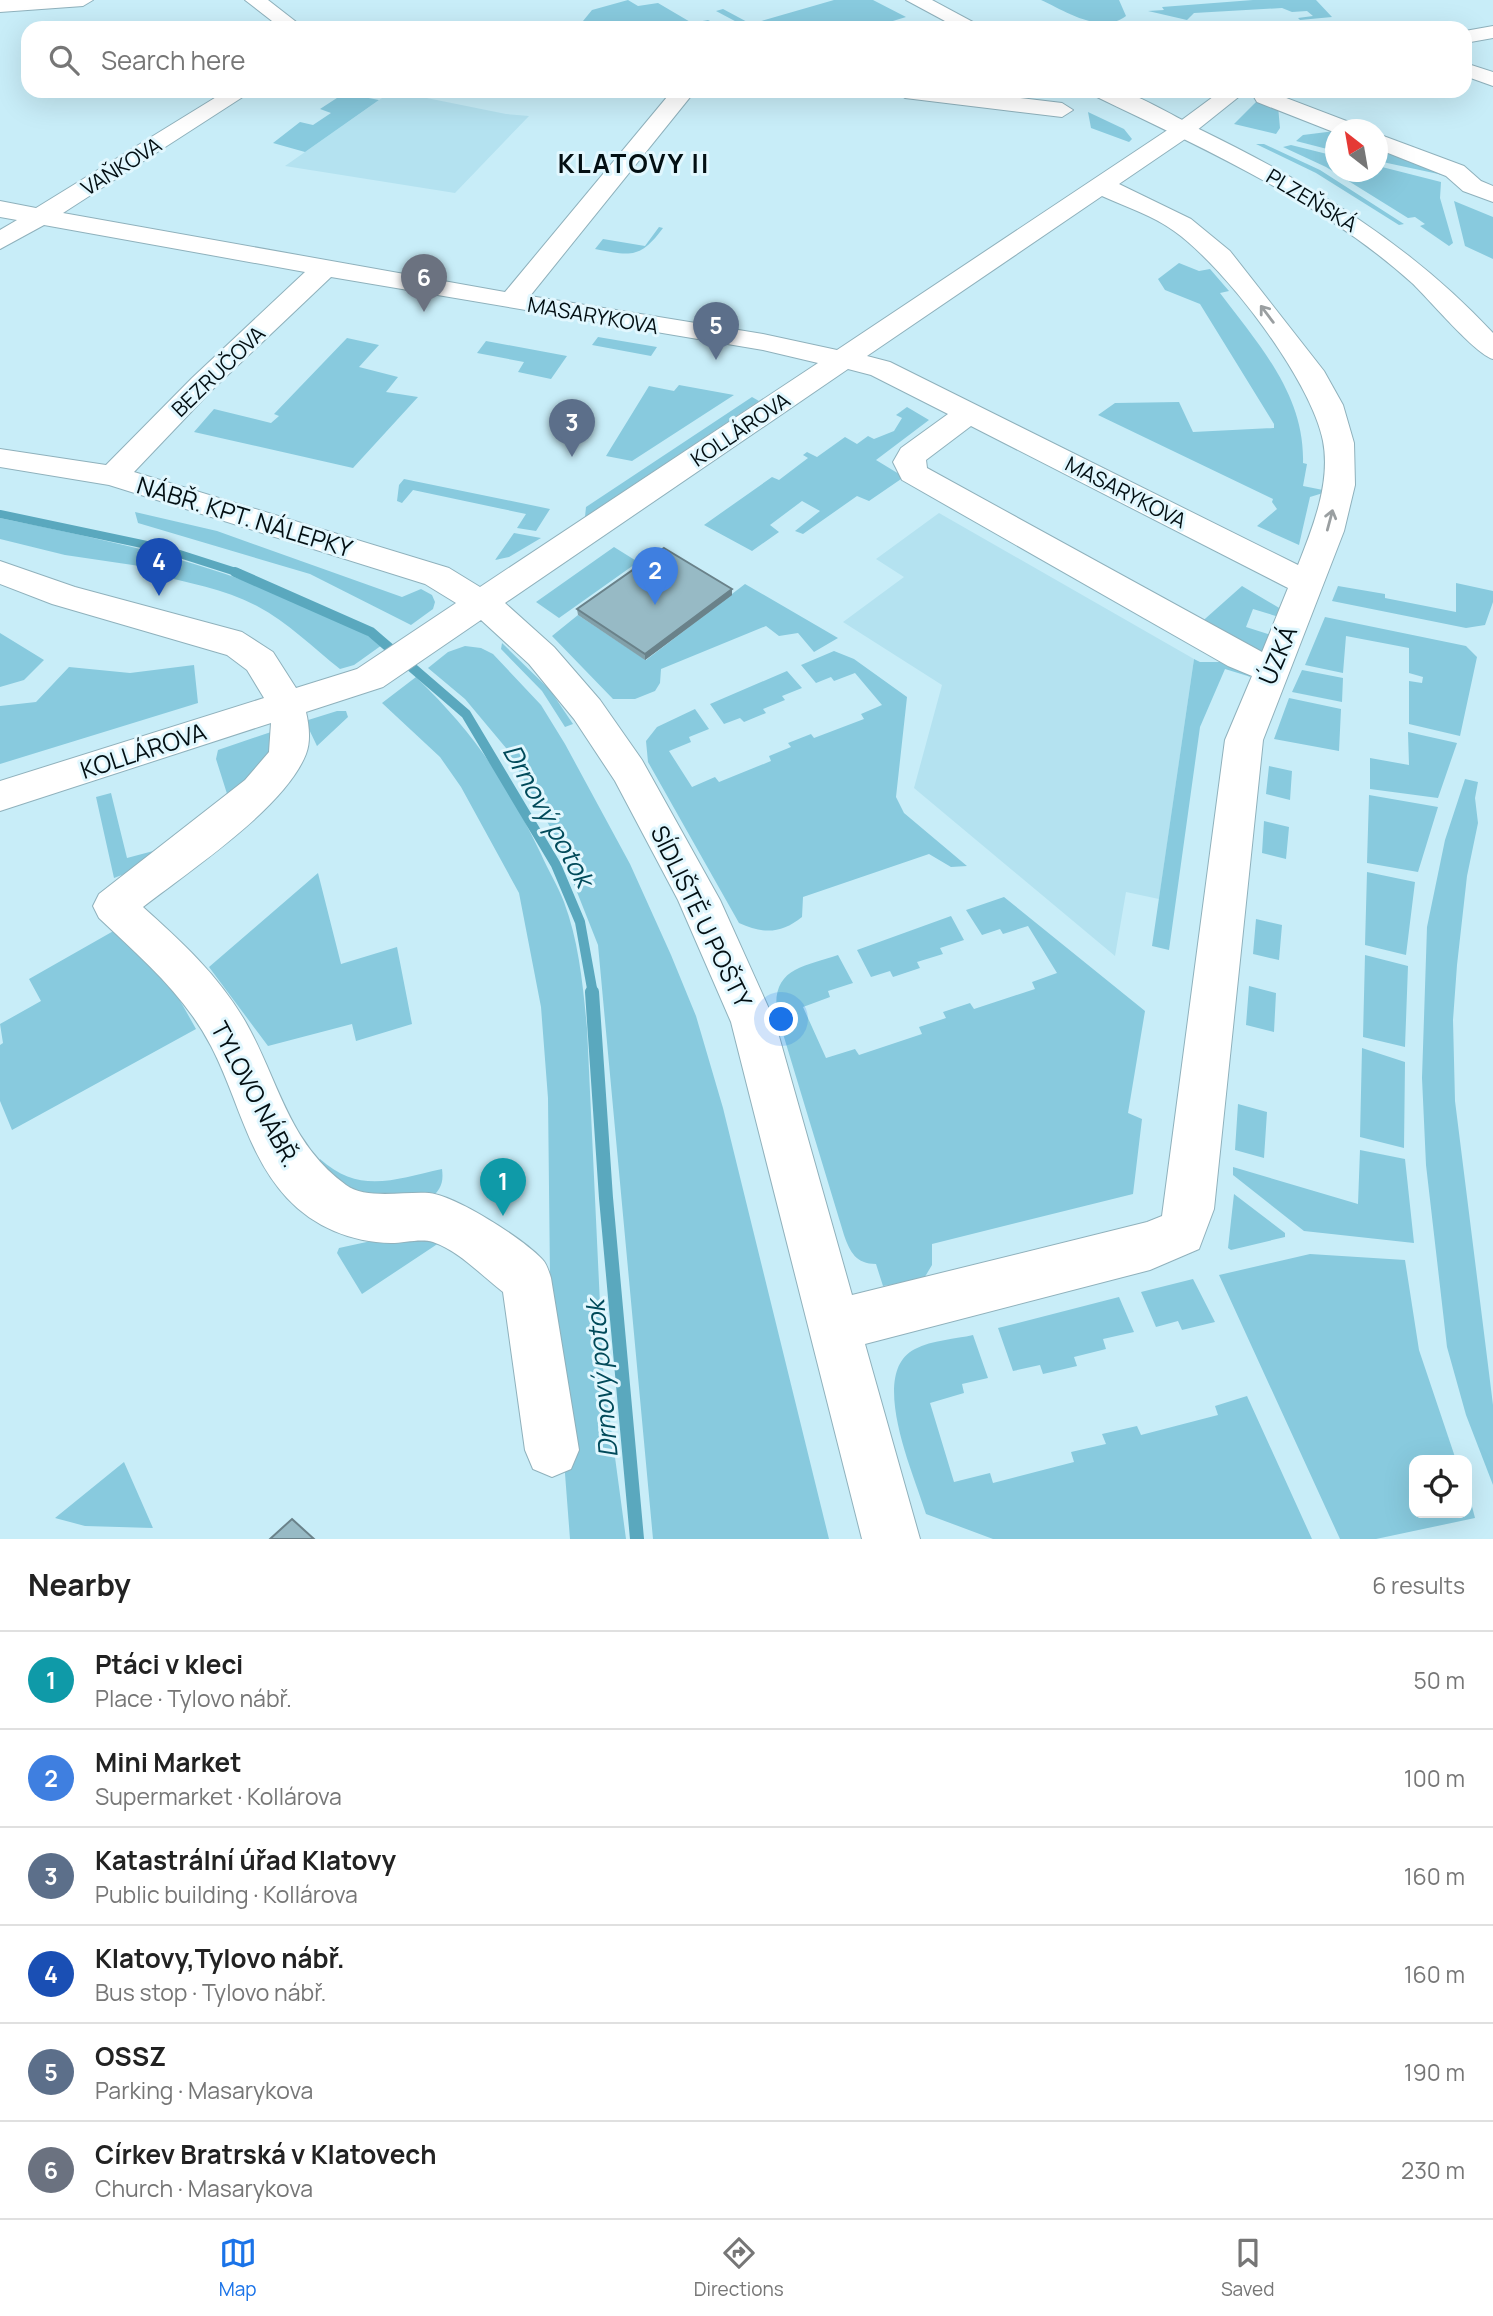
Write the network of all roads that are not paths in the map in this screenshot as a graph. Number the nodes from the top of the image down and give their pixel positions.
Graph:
1 (8, 0) edge
2 (83, 0) edge
3 (255, 0) edge
4 (916, 0) edge
5 (0, 5) edge
6 (284, 21) edge
7 (960, 21) edge
8 (1493, 32) edge
9 (1472, 36) edge
10 (1472, 72) edge
11 (1493, 79) edge
12 (230, 98) edge
13 (678, 98) edge
14 (963, 98) edge
15 (1117, 98) edge
16 (1226, 98) edge
17 (1268, 98) edge
18 (1062, 110) dead end
19 (1325, 121) edge
20 (1183, 130) junction
21 (1388, 145) edge
22 (1100, 185) junction
23 (1493, 195) edge
24 (0, 208) edge
25 (41, 216) junction
26 (0, 241) edge
27 (325, 268) junction
28 (512, 301) junction
29 (1493, 350) edge
30 (842, 359) junction
31 (969, 413) junction
32 (0, 458) edge
33 (113, 475) junction
34 (0, 572) edge
35 (1308, 584) junction
36 (0, 592) edge
37 (64, 596) junction
38 (481, 601) junction
39 (1271, 670) junction
40 (286, 705) junction
41 (0, 796) edge
42 (836, 1325) junction
43 (552, 1450) dead end
44 (891, 1539) edge

1 - 5 street
2 - 5 street
3 - 6 street
4 - 7 street
8 - 9 street
10 - 11 street
12 - 25 street, VAŇKOVA
13 - 28 street
14 - 18 street
15 - 20 street, PLZEŇSKÁ
16 - 20 street, KOLLÁROVA
17 - 19 street
20 - 22 street, KOLLÁROVA
20 - 29 street, PLZEŇSKÁ
21 - 23 street
22 - 30 street, KOLLÁROVA
35 -> 22 street, ÚZKÁ
24 - 25 street, MASARYKOVA
25 - 26 street, VAŇKOVA
25 - 27 street, MASARYKOVA
27 - 28 street, MASARYKOVA
27 - 33 street, BEZRUČOVA
28 - 30 street, MASARYKOVA
30 - 31 street, MASARYKOVA
30 - 38 street, KOLLÁROVA
31 - 35 street, MASARYKOVA
31 - 39 street
32 - 33 street, NÁBŘ. KPT. NÁLEPKY
33 - 38 street, NÁBŘ. KPT. NÁLEPKY
34 - 37 street
35 - 39 street, ÚZKÁ
36 - 37 street
37 - 40 street
38 - 40 street, KOLLÁROVA
38 - 42 street, SÍDLIŠTĚ U POŠTY
39 - 42 street, ÚZKÁ
40 - 41 street, KOLLÁROVA
40 - 43 street, TYLOVO NÁBŘ.
42 - 44 street, SÍDLIŠTĚ U POŠTY

